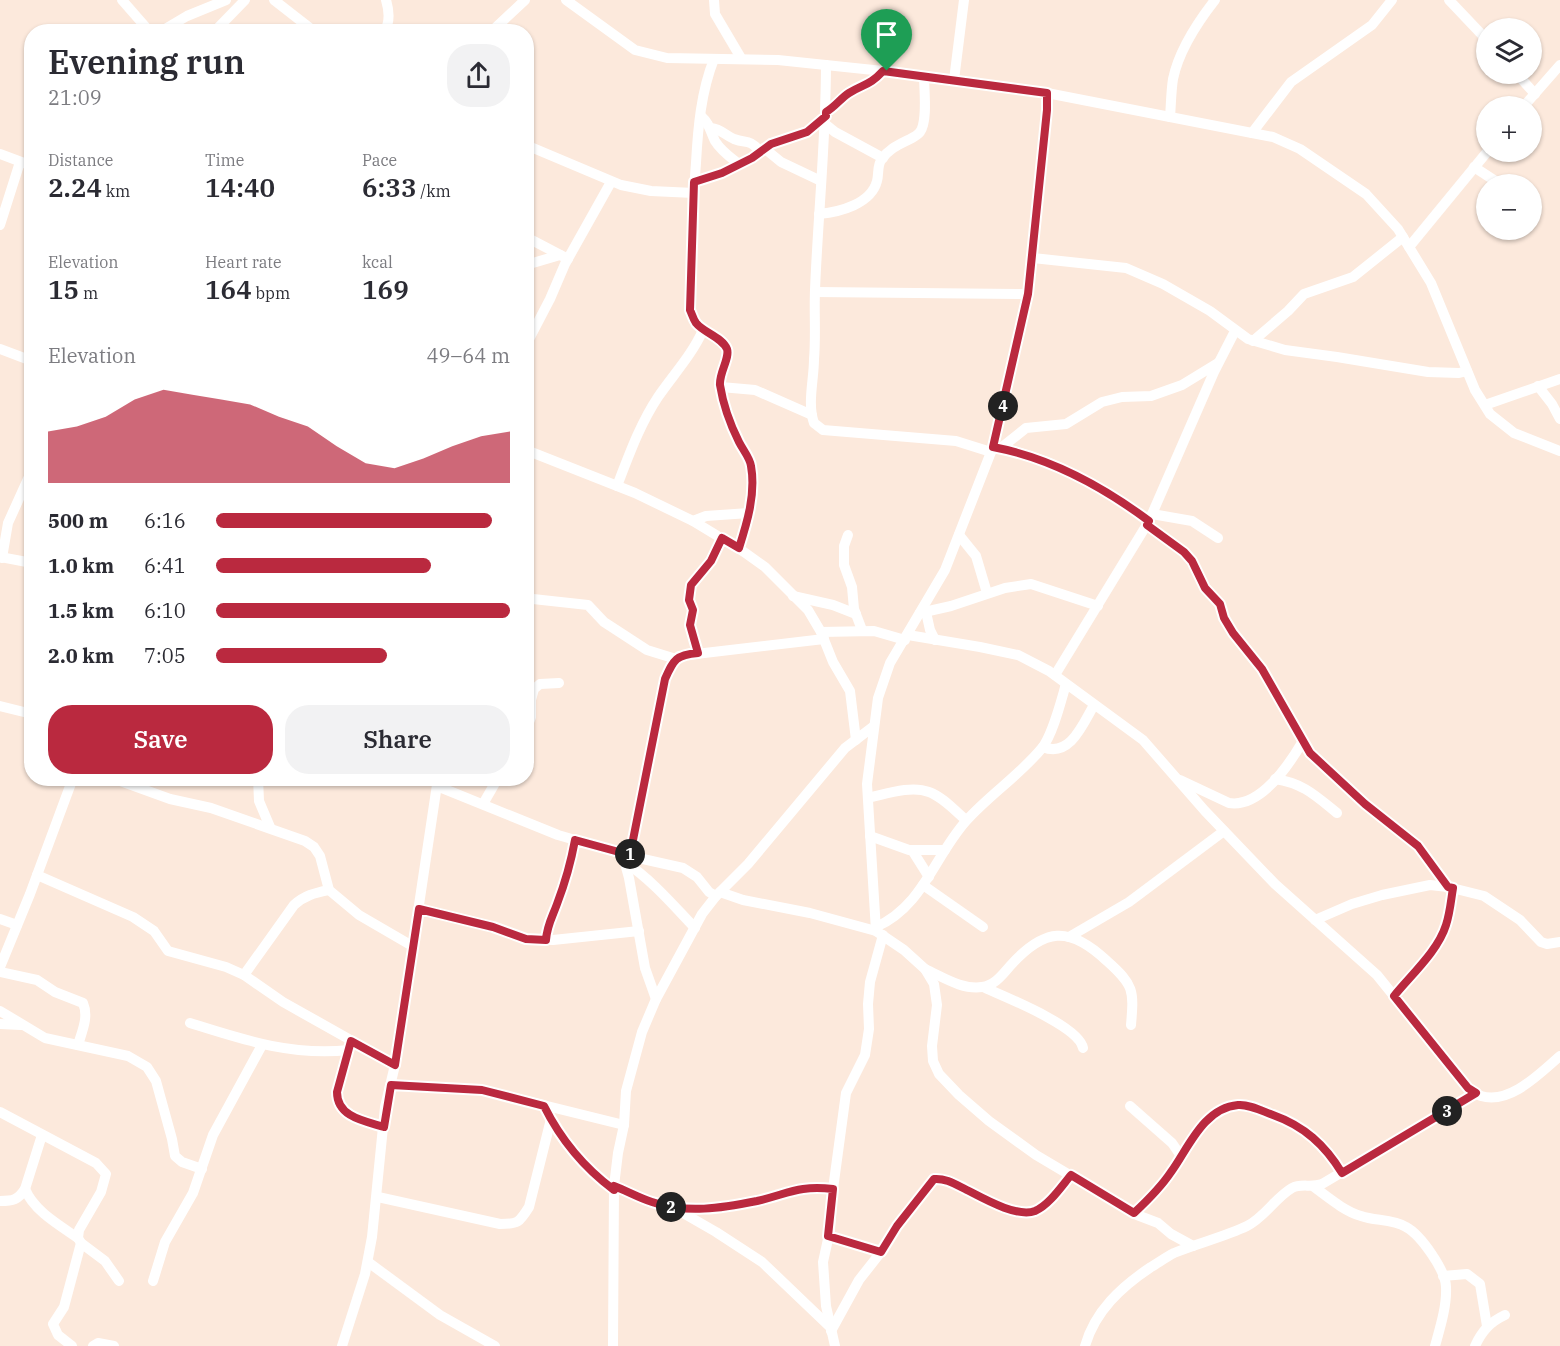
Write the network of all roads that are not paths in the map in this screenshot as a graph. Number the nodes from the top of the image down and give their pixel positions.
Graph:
1 (122, 0) edge
2 (226, 0) edge
3 (245, 0) edge
4 (274, 0) edge
5 (386, 0) edge
6 (525, 0) edge
7 (566, 0) edge
8 (714, 0) edge
9 (964, 0) edge
10 (1215, 0) edge
11 (1392, 0) edge
12 (1449, 0) edge
13 (143, 24) edge
14 (174, 24) edge
15 (222, 24) edge
16 (305, 24) edge
17 (387, 24) edge
18 (500, 24) edge
19 (1476, 28) edge
20 (741, 58) junction
21 (714, 59) junction
22 (826, 65) junction
23 (1560, 66) edge
24 (883, 71) junction
25 (924, 76) junction
26 (954, 80) junction
27 (1526, 84) edge
28 (1047, 93) junction
29 (1535, 94) joint
30 (701, 116) junction
31 (825, 117) junction
32 (1170, 117) junction
33 (711, 128) junction
34 (1252, 133) junction
35 (534, 148) edge
36 (762, 150) junction
37 (0, 154) edge
38 (883, 158) junction
39 (20, 162) junction
40 (1478, 162) edge
41 (24, 163) edge
42 (739, 164) junction
43 (1474, 167) junction
44 (1485, 174) edge
45 (821, 181) junction
46 (611, 182) junction
47 (694, 188) junction
48 (819, 214) junction
49 (0, 225) edge
50 (1403, 237) junction
51 (534, 241) edge
52 (1409, 247) junction
53 (564, 257) junction
54 (1033, 258) junction
55 (534, 263) edge
56 (815, 292) junction
57 (1028, 294) junction
58 (536, 327) joint
59 (703, 330) junction
60 (534, 331) edge
61 (1236, 331) junction
62 (1253, 341) junction
63 (0, 349) edge
64 (24, 358) edge
65 (1219, 363) junction
66 (1467, 371) junction
67 (1560, 379) edge
68 (1539, 386) junction
69 (721, 387) junction
70 (1485, 405) junction
71 (812, 415) junction
72 (1560, 419) edge
73 (995, 449) junction
74 (1560, 451) edge
75 (534, 453) edge
76 (617, 486) junction
77 (24, 488) edge
78 (749, 513) junction
79 (693, 520) junction
80 (1149, 520) junction
81 (848, 535) dead end
82 (959, 535) junction
83 (722, 538) junction
84 (1218, 538) dead end
85 (739, 548) junction
86 (1, 557) edge
87 (24, 561) edge
88 (987, 593) junction
89 (793, 596) junction
90 (534, 598) edge
91 (1098, 606) junction
92 (923, 613) junction
93 (856, 614) junction
94 (862, 630) junction
95 (822, 636) junction
96 (907, 637) junction
97 (935, 640) junction
98 (698, 653) junction
99 (676, 659) junction
100 (1055, 675) junction
101 (559, 683) dead end
102 (1066, 684) junction
103 (534, 689) edge
104 (1094, 705) junction
105 (0, 706) edge
106 (24, 712) edge
107 (874, 726) junction
108 (856, 740) junction
109 (1303, 741) junction
110 (1043, 747) junction
111 (1177, 779) junction
112 (1275, 779) junction
113 (70, 786) edge
114 (142, 786) edge
115 (258, 786) edge
116 (437, 786) edge
117 (446, 786) edge
118 (493, 786) edge
119 (258, 791) junction
120 (868, 798) junction
121 (483, 804) junction
122 (1337, 813) dead end
123 (966, 820) junction
124 (250, 821) junction
125 (270, 827) junction
126 (1224, 831) junction
127 (870, 836) junction
128 (575, 840) junction
129 (912, 850) junction
130 (945, 850) junction
131 (626, 857) junction
132 (37, 875) junction
133 (926, 881) junction
134 (1450, 887) junction
135 (329, 890) junction
136 (718, 894) junction
137 (419, 909) junction
138 (0, 919) edge
139 (1315, 920) junction
140 (17, 925) junction
141 (983, 927) dead end
142 (694, 928) junction
143 (639, 931) junction
144 (878, 931) junction
145 (1069, 937) junction
146 (546, 940) junction
147 (1560, 942) edge
148 (414, 947) junction
149 (0, 967) edge
150 (925, 969) junction
151 (0, 972) edge
152 (244, 975) junction
153 (983, 987) junction
154 (1394, 996) junction
155 (656, 999) junction
156 (0, 1011) edge
157 (190, 1023) dead end
158 (0, 1024) edge
159 (22, 1025) junction
160 (1131, 1025) dead end
161 (78, 1045) junction
162 (262, 1045) junction
163 (350, 1046) junction
164 (1083, 1048) dead end
165 (1560, 1056) edge
166 (395, 1065) junction
167 (391, 1085) junction
168 (1476, 1093) junction
169 (544, 1106) junction
170 (1130, 1106) dead end
171 (0, 1112) edge
172 (551, 1119) junction
173 (624, 1125) junction
174 (384, 1127) junction
175 (42, 1135) junction
176 (1181, 1156) junction
177 (202, 1169) junction
178 (1342, 1173) junction
179 (1071, 1175) junction
180 (1314, 1187) junction
181 (614, 1188) junction
182 (25, 1189) junction
183 (833, 1189) junction
184 (378, 1197) junction
185 (0, 1201) edge
186 (673, 1207) junction
187 (1134, 1213) junction
188 (828, 1236) junction
189 (80, 1241) junction
190 (1193, 1246) junction
191 (881, 1252) junction
192 (368, 1262) junction
193 (1443, 1276) junction
194 (119, 1281) dead end
195 (153, 1281) dead end
196 (1505, 1315) dead end
197 (1487, 1326) junction
198 (831, 1329) junction
199 (72, 1346) edge
200 (93, 1346) edge
201 (114, 1346) edge
202 (342, 1346) edge
203 (495, 1346) edge
204 (613, 1346) edge
205 (835, 1346) edge
206 (1085, 1346) edge
207 (1435, 1346) edge
208 (1475, 1346) edge

1 - 13 street
2 - 14 street
3 - 15 street
4 - 16 street
5 - 17 street
6 - 18 street
7 - 21 street
8 - 20 street
9 - 26 street
10 - 32 street
11 - 34 street
12 - 19 street
20 - 21 street
20 - 22 street
21 - 30 street
22 - 24 street
22 - 31 street
23 - 29 street
24 - 25 street
24 - 31 street
25 - 26 street
25 - 38 street
26 - 28 street
27 - 29 street
28 - 32 street
28 - 54 street
30 - 33 street
30 - 47 street
31 - 36 street
31 - 38 street
31 - 45 street
32 - 34 street
33 - 36 street
33 - 42 street
34 - 50 street
35 - 46 street
36 - 42 street
36 - 45 street
37 - 39 street
38 - 48 street
39 - 41 street
39 - 49 street
40 - 43 street
42 - 47 street
43 - 44 street
43 - 52 street
45 - 48 street
46 - 47 street
46 - 53 street
47 - 59 street
48 - 56 street
50 - 52 street
50 - 62 street
51 - 53 street
52 - 66 street
53 - 55 street
53 - 58 street
54 - 57 street
54 - 61 street
56 - 57 street
56 - 71 street
57 - 73 street
58 - 60 street
59 - 69 street
59 - 76 street
61 - 62 street
61 - 65 street
62 - 66 street
63 - 64 street
65 - 73 street
65 - 80 street
66 - 70 street
67 - 68 street
68 - 70 street
68 - 72 street
69 - 71 street
69 - 78 street
70 - 74 street
71 - 73 street
73 - 80 street
73 - 82 street
75 - 76 street
76 - 79 street
77 - 86 street
78 - 79 street
78 - 85 street
79 - 83 street
80 - 84 street
80 - 91 street
80 - 109 street
81 - 93 street
82 - 88 street
82 - 92 street
83 - 85 street
83 - 98 street
85 - 89 street
86 - 87 street
88 - 91 street
88 - 92 street
89 - 93 street
89 - 95 street
90 - 99 street
91 - 100 street
92 - 96 street
92 - 97 street
93 - 94 street
94 - 95 street
94 - 96 street
95 - 98 street
95 - 108 street
96 - 97 street
96 - 107 street
97 - 100 street
98 - 99 street
99 - 131 street
100 - 102 street
101 - 103 street
102 - 104 street
102 - 110 street
104 - 110 street
104 - 111 street
105 - 106 street
107 - 108 street
107 - 120 street
108 - 136 street
109 - 112 street
109 - 134 street
110 - 123 street
111 - 112 street
111 - 126 street
112 - 122 street
113 - 132 street
114 - 124 street
115 - 119 street
116 - 137 street
117 - 121 street
118 - 121 street
119 - 124 street
119 - 125 street
120 - 123 street
120 - 127 street
121 - 128 street
123 - 130 street
124 - 125 street
125 - 135 street
126 - 139 street
126 - 145 street
127 - 129 street
127 - 144 street
128 - 131 street
128 - 146 street
129 - 130 street
129 - 133 street
130 - 133 street
131 - 136 street
131 - 142 street
131 - 143 street
132 - 140 street
132 - 152 street
133 - 141 street
133 - 144 street
134 - 139 street
134 - 147 street
134 - 154 street
135 - 148 street
135 - 152 street
136 - 142 street
136 - 144 street
137 - 146 street
137 - 148 street
138 - 140 street
139 - 154 street
140 - 149 street
142 - 155 street
143 - 146 street
143 - 155 street
144 - 150 street
144 - 183 street
145 - 153 street
145 - 160 street
148 - 166 street
150 - 153 street
150 - 179 street
151 - 161 street
152 - 163 street
153 - 164 street
154 - 168 street
155 - 173 street
156 - 159 street
157 - 162 street
158 - 159 street
159 - 161 street
161 - 177 street
162 - 163 street
162 - 177 street
163 - 166 street
163 - 174 street
165 - 168 street
166 - 167 street
167 - 169 street
167 - 174 street
168 - 178 street
169 - 172 street
169 - 173 street
170 - 176 street
171 - 175 street
172 - 181 street
172 - 184 street
173 - 181 street
174 - 184 street
175 - 182 street
175 - 189 street
176 - 178 street
176 - 187 street
177 - 195 street
178 - 180 street
179 - 187 street
179 - 191 street
180 - 190 street
180 - 193 street
181 - 186 street
181 - 204 street
182 - 185 street
182 - 189 street
183 - 186 street
183 - 188 street
184 - 192 street
186 - 198 street
187 - 190 street
188 - 191 street
188 - 198 street
189 - 194 street
189 - 199 street
190 - 206 street
191 - 198 street
192 - 202 street
192 - 203 street
193 - 197 street
193 - 207 street
196 - 197 street
197 - 208 street
198 - 205 street
200 - 201 street

